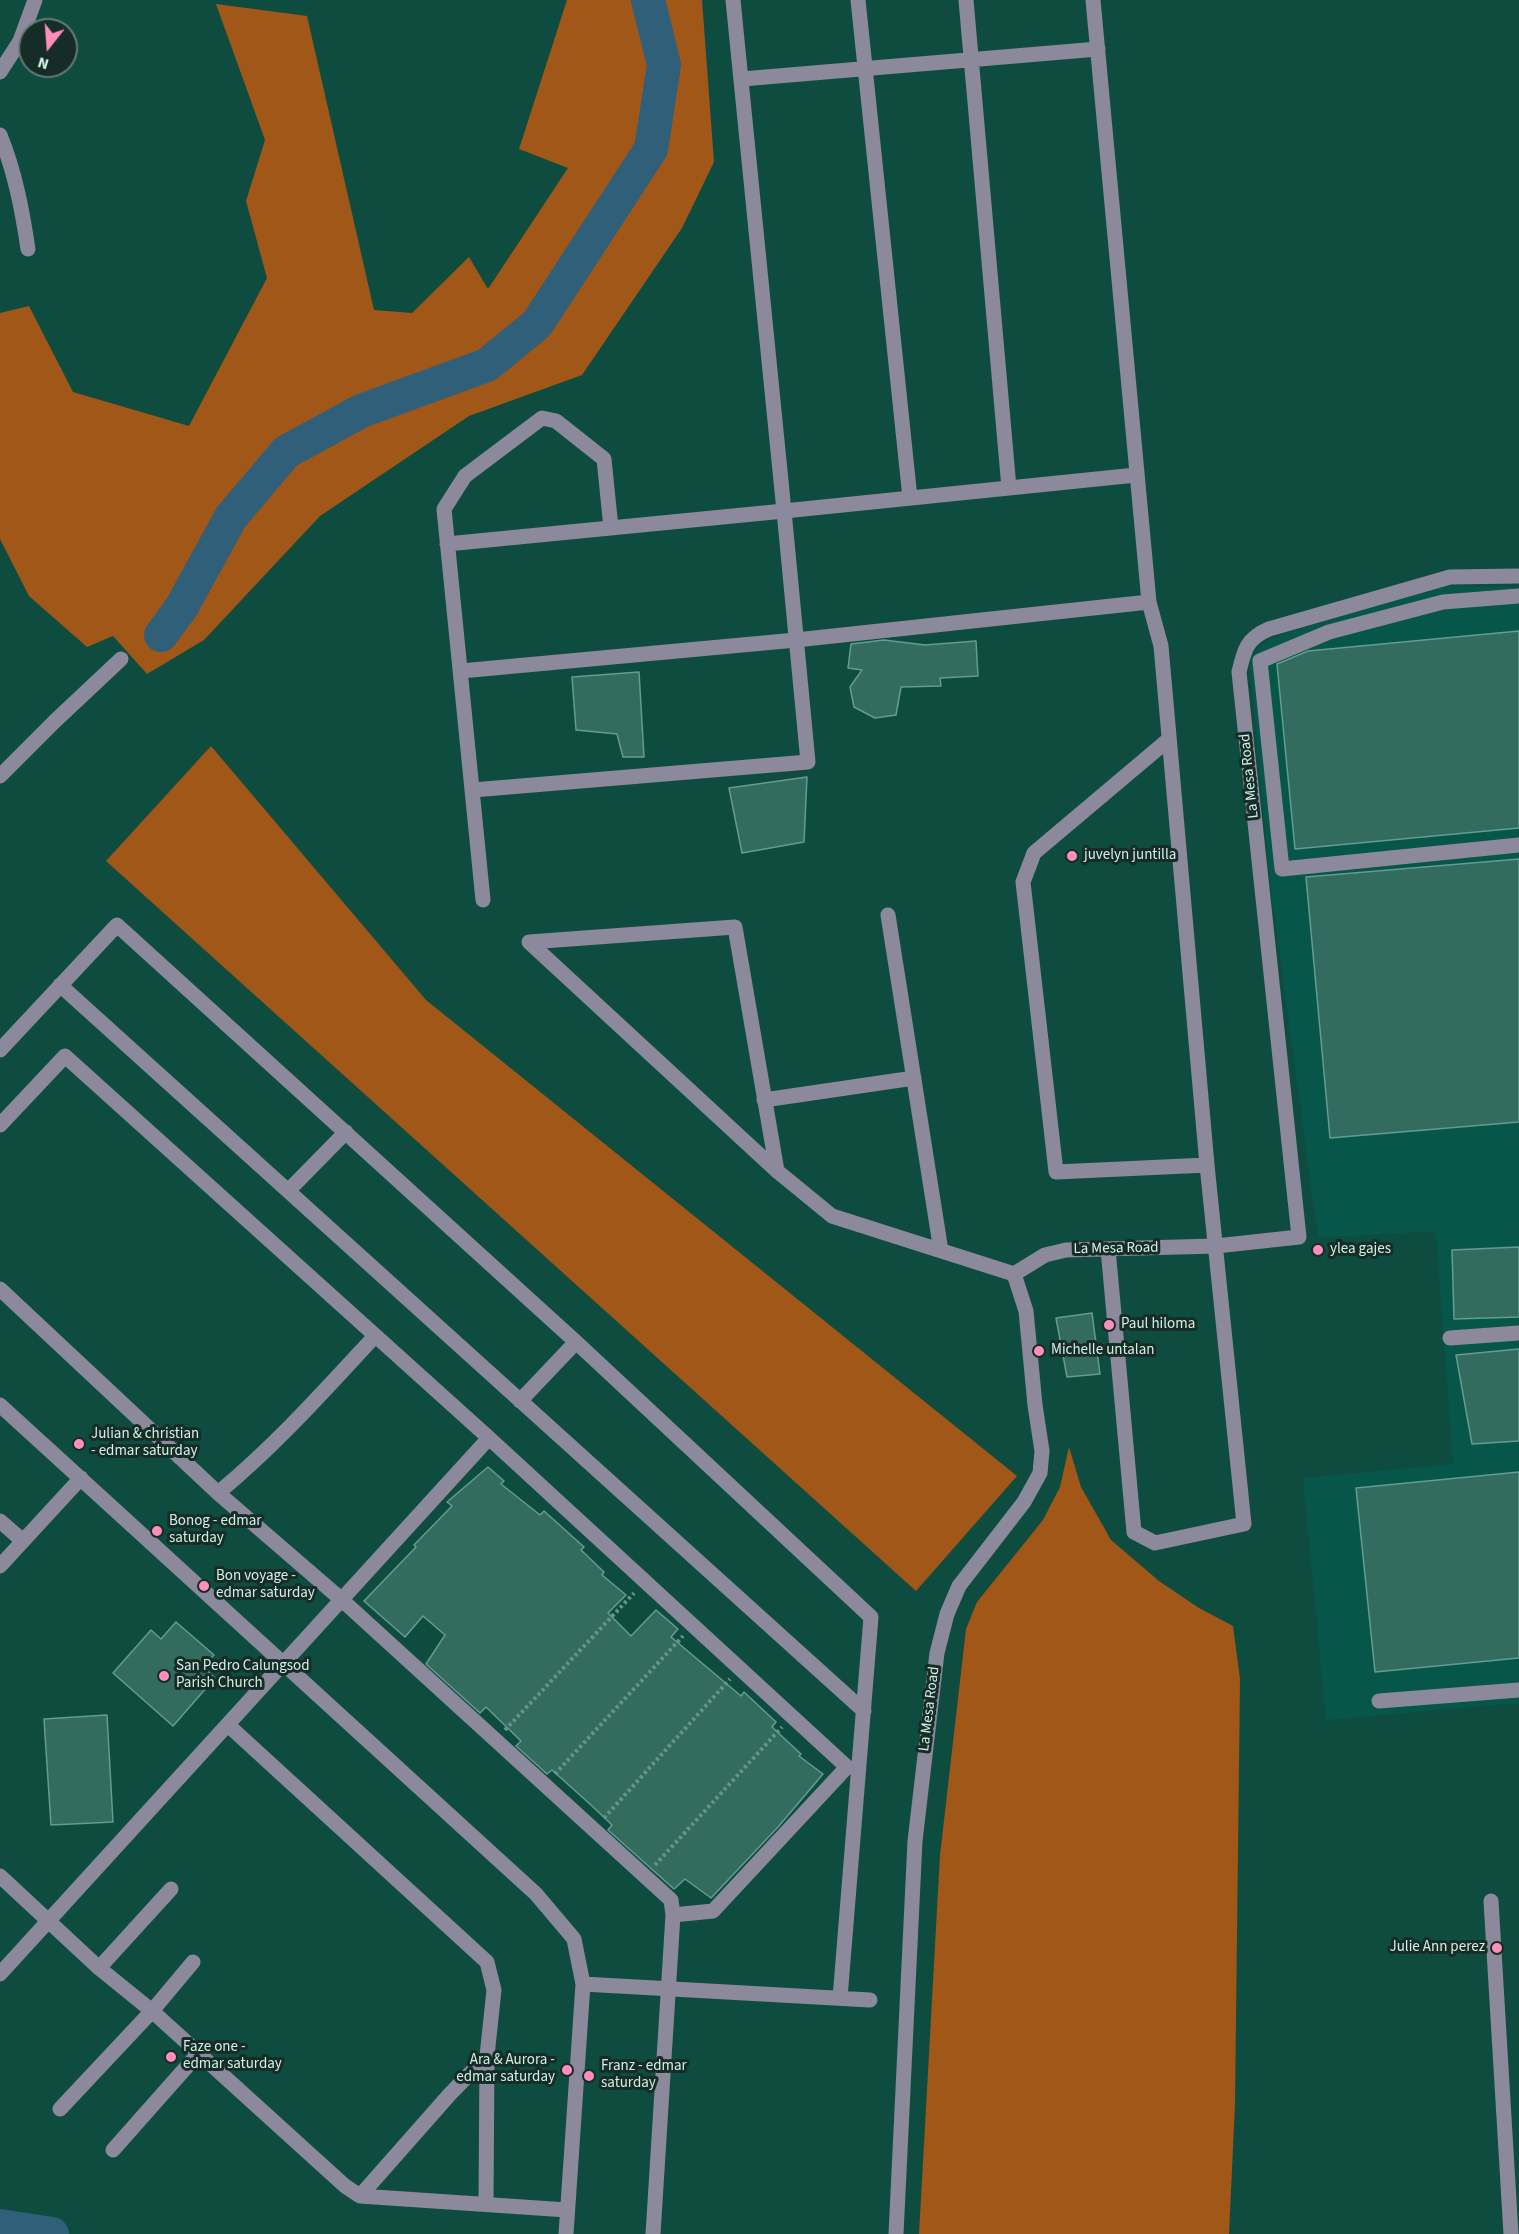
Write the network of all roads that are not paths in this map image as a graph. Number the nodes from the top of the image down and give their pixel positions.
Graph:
1 (35, 0) edge
2 (733, 0) edge
3 (858, 0) edge
4 (966, 0) edge
5 (1093, 0) edge
6 (1098, 49) junction
7 (971, 59) junction
8 (864, 69) junction
9 (0, 72) edge
10 (742, 79) junction
11 (0, 135) edge
12 (28, 249) dead end
13 (1136, 475) junction
14 (1009, 488) junction
15 (910, 498) junction
16 (784, 511) junction
17 (611, 528) junction
18 (447, 544) junction
19 (1519, 576) edge
20 (1519, 596) edge
21 (1149, 602) junction
22 (796, 640) junction
23 (121, 659) dead end
24 (460, 671) junction
25 (1168, 740) junction
26 (0, 776) edge
27 (473, 790) junction
28 (1519, 845) edge
29 (483, 900) dead end
30 (888, 915) dead end
31 (60, 985) junction
32 (0, 1050) edge
33 (914, 1078) junction
34 (764, 1100) junction
35 (0, 1125) edge
36 (346, 1132) junction
37 (1207, 1165) junction
38 (777, 1171) junction
39 (288, 1191) junction
40 (1216, 1246) junction
41 (1108, 1249) junction
42 (941, 1251) junction
43 (1014, 1274) junction
44 (0, 1289) edge
45 (1519, 1334) edge
46 (375, 1336) junction
47 (1450, 1338) dead end
48 (576, 1342) junction
49 (520, 1401) junction
50 (0, 1406) edge
51 (489, 1438) junction
52 (81, 1478) junction
53 (218, 1493) junction
54 (0, 1521) edge
55 (23, 1541) junction
56 (0, 1566) edge
57 (342, 1600) junction
58 (283, 1664) junction
59 (1519, 1690) edge
60 (1379, 1701) dead end
61 (864, 1711) junction
62 (228, 1725) junction
63 (0, 1876) edge
64 (171, 1889) dead end
65 (1491, 1901) dead end
66 (673, 1915) junction
67 (49, 1921) junction
68 (193, 1962) dead end
69 (99, 1968) junction
70 (0, 1974) edge
71 (583, 1984) junction
72 (669, 1989) junction
73 (840, 1998) junction
74 (870, 2000) dead end
75 (152, 2011) junction
76 (198, 2054) junction
77 (487, 2056) junction
78 (60, 2109) dead end
79 (113, 2150) dead end
80 (360, 2196) junction
81 (486, 2204) junction
82 (567, 2210) junction
83 (566, 2234) edge
84 (653, 2234) edge
85 (896, 2234) edge
86 (1511, 2234) edge

1 - 9 street
2 - 10 street
3 - 8 street
4 - 7 street
5 - 6 street
6 - 7 street
6 - 13 street
7 - 8 street
7 - 14 street
8 - 10 street
8 - 15 street
10 - 16 street
11 - 12 street
13 - 14 street
13 - 21 street
14 - 15 street
15 - 16 street
16 - 17 street
16 - 22 street
17 - 18 street
17 - 18 street
18 - 24 street
19 - 40 street, La Mesa Road
20 - 28 street
21 - 22 street
21 - 25 street
22 - 24 street
22 - 27 street
23 - 26 street
24 - 27 street
25 - 37 street
25 - 37 street
27 - 29 street
30 - 33 street
31 - 32 street
31 - 36 street
31 - 39 street
33 - 34 street
33 - 42 street
34 - 38 street
34 - 38 street
35 - 46 street
36 - 39 street
36 - 48 street
37 - 40 street
38 - 42 street
39 - 49 street
40 - 41 street, La Mesa Road
40 - 41 street
41 - 43 street, La Mesa Road
42 - 43 street
43 - 85 street, La Mesa Road
44 - 53 street
45 - 47 street
46 - 51 street
46 - 53 street
48 - 49 street
48 - 61 street
49 - 61 street
50 - 52 street
51 - 57 street
51 - 66 street
52 - 55 street
52 - 58 street
53 - 57 street
54 - 55 street
55 - 56 street
57 - 58 street
57 - 66 street
58 - 62 street
58 - 71 street
59 - 60 street
61 - 73 street
62 - 67 street
62 - 77 street
63 - 67 street
64 - 69 street
65 - 86 street
66 - 72 street
67 - 69 street
67 - 70 street
68 - 75 street
69 - 75 street
71 - 72 street
71 - 82 street
72 - 73 street
72 - 84 street
73 - 74 street
75 - 76 street
75 - 78 street
76 - 79 street
76 - 80 street
77 - 80 street
77 - 81 street
80 - 81 street
81 - 82 street
82 - 83 street

